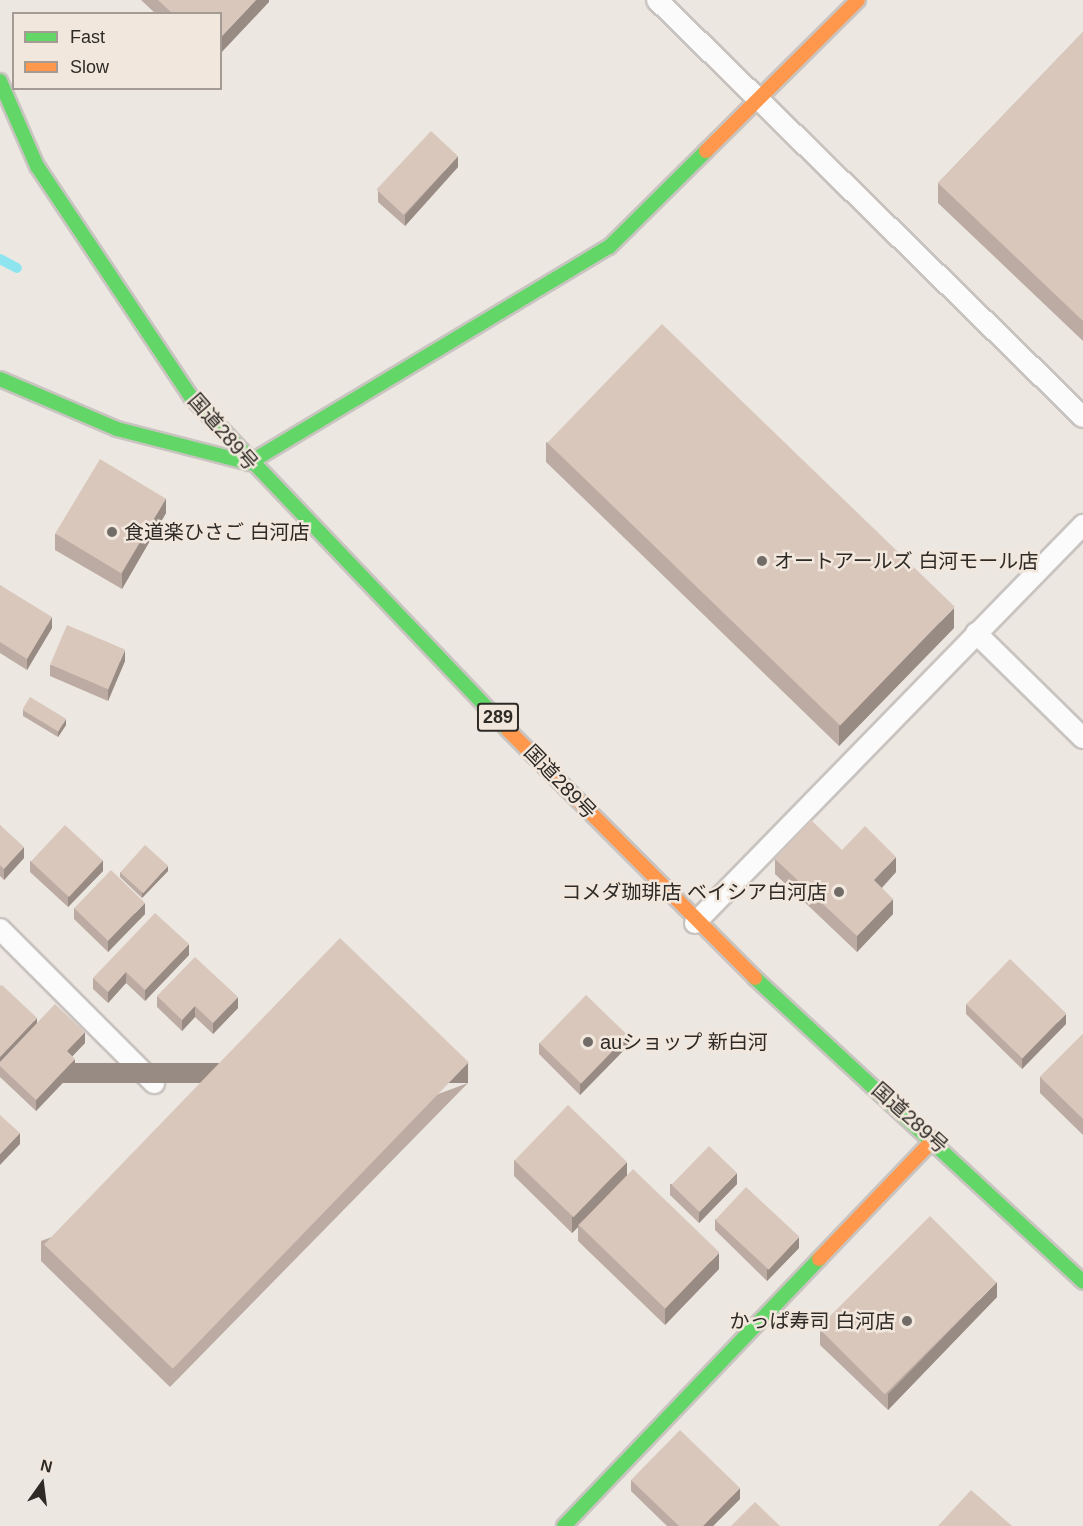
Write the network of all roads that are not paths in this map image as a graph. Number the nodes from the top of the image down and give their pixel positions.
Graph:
1 (657, 0) edge
2 (858, 0) edge
3 (0, 81) edge
4 (759, 99) junction
5 (0, 379) edge
6 (1083, 417) edge
7 (249, 463) junction
8 (1083, 525) edge
9 (976, 633) junction
10 (1083, 738) edge
11 (695, 923) junction
12 (0, 929) edge
13 (154, 1083) dead end
14 (934, 1139) junction
15 (1083, 1282) edge
16 (564, 1526) edge

1 - 4 lane
2 - 4 main road
3 - 7 main road, 国道289号 / 289
4 - 6 lane
4 - 7 main road
5 - 7 main road
7 - 11 main road, 国道289号 / 289
8 - 9 lane
9 - 10 lane
9 - 11 lane
11 - 14 main road, 国道289号 / 289
12 - 13 lane
14 - 15 main road, 国道289号 / 289
14 - 16 main road

